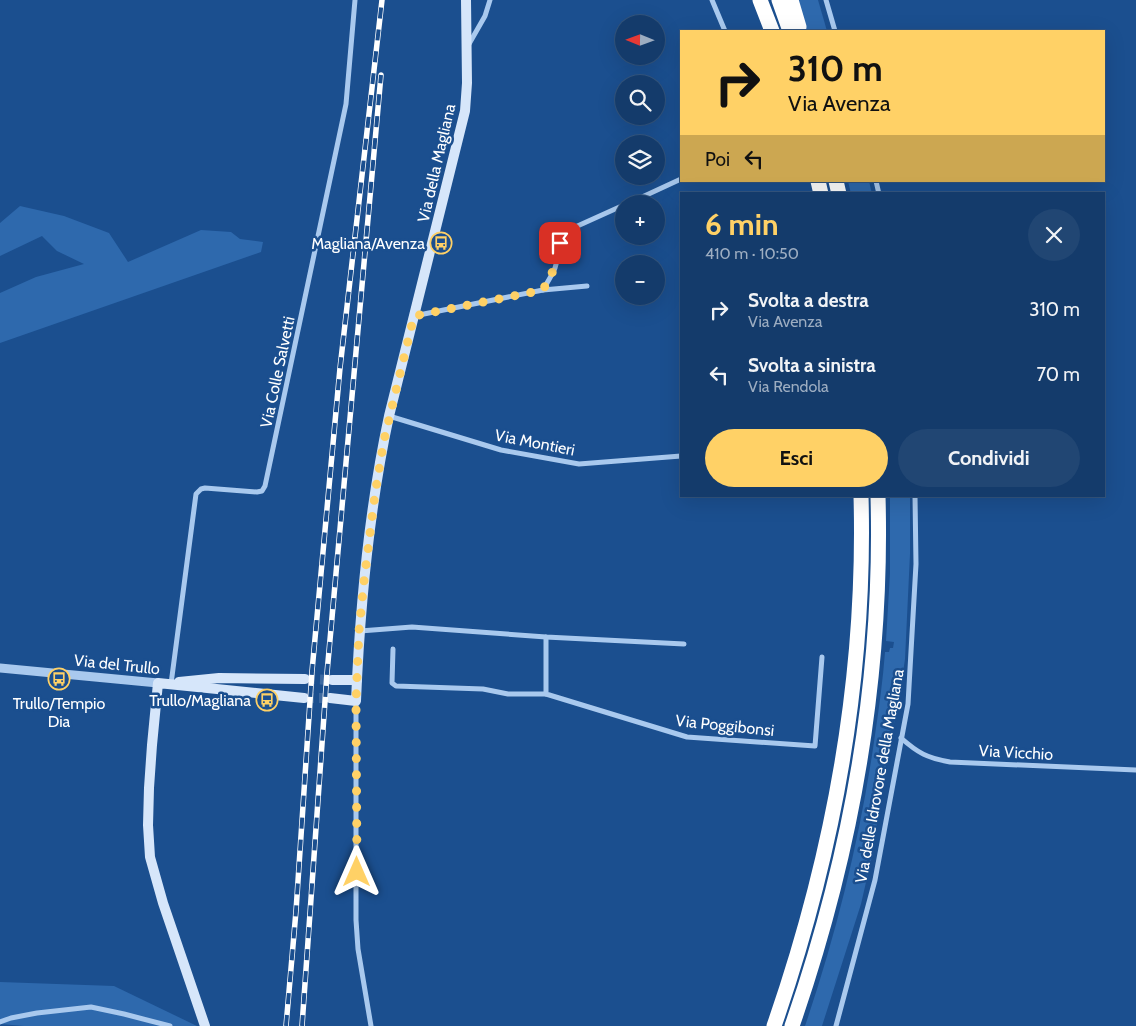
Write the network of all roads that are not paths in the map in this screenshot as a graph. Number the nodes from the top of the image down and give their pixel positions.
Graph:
1 (355, 0) edge
2 (466, 0) edge
3 (490, 0) edge
4 (712, 0) edge
5 (760, 0) edge
6 (778, 0) edge
7 (791, 0) edge
8 (826, 0) edge
9 (725, 30) edge
10 (772, 30) edge
11 (790, 30) edge
12 (800, 30) edge
13 (835, 30) edge
14 (466, 49) junction
15 (680, 179) edge
16 (646, 195) edge
17 (615, 209) edge
18 (587, 286) dead end
19 (543, 290) junction
20 (414, 316) junction
21 (389, 416) junction
22 (680, 456) edge
23 (861, 497) edge
24 (878, 497) edge
25 (915, 497) edge
26 (359, 631) junction
27 (546, 637) junction
28 (684, 644) dead end
29 (393, 650) dead end
30 (822, 657) dead end
31 (0, 668) edge
32 (305, 679) tunnel mouth
33 (332, 680) tunnel mouth
34 (357, 680) junction
35 (158, 684) junction
36 (171, 684) junction
37 (546, 694) junction
38 (304, 698) tunnel mouth
39 (330, 698) tunnel mouth
40 (356, 701) junction
41 (901, 738) junction
42 (1136, 770) edge
43 (0, 1022) edge
44 (170, 1026) edge
45 (206, 1026) edge
46 (371, 1026) edge
47 (774, 1026) edge
48 (792, 1026) edge
49 (836, 1026) edge

1 - 36 street, Via Colle Salvetti
2 - 14 main road, Via della Magliana
3 - 14 street
4 - 9 street
5 - 10 highway
6 - 11 highway
7 - 12 highway
8 - 13 street
14 - 20 main road, Via della Magliana
15 - 16 street
17 - 19 street
18 - 19 street
19 - 20 street
20 - 21 main road, Via della Magliana
21 - 22 street, Via Montieri
21 - 26 main road, Via della Magliana
23 - 47 highway
24 - 48 highway
25 - 41 street, Via delle Idrovore della Magliana
26 - 27 street
26 - 34 main road, Via della Magliana
27 - 28 street
27 - 37 street
29 - 37 street
30 - 37 street, Via Poggibonsi
31 - 35 street, Via del Trullo
32 - 36 main road, Via del Trullo
33 - 34 main road
34 - 40 main road, Via della Magliana
35 - 36 main road, Via del Trullo
35 - 45 main road
36 - 38 main road, Via del Trullo
39 - 40 main road
40 - 46 street, Via della Magliana
41 - 42 street, Via Vicchio
41 - 49 street, Via delle Idrovore della Magliana
43 - 44 street

